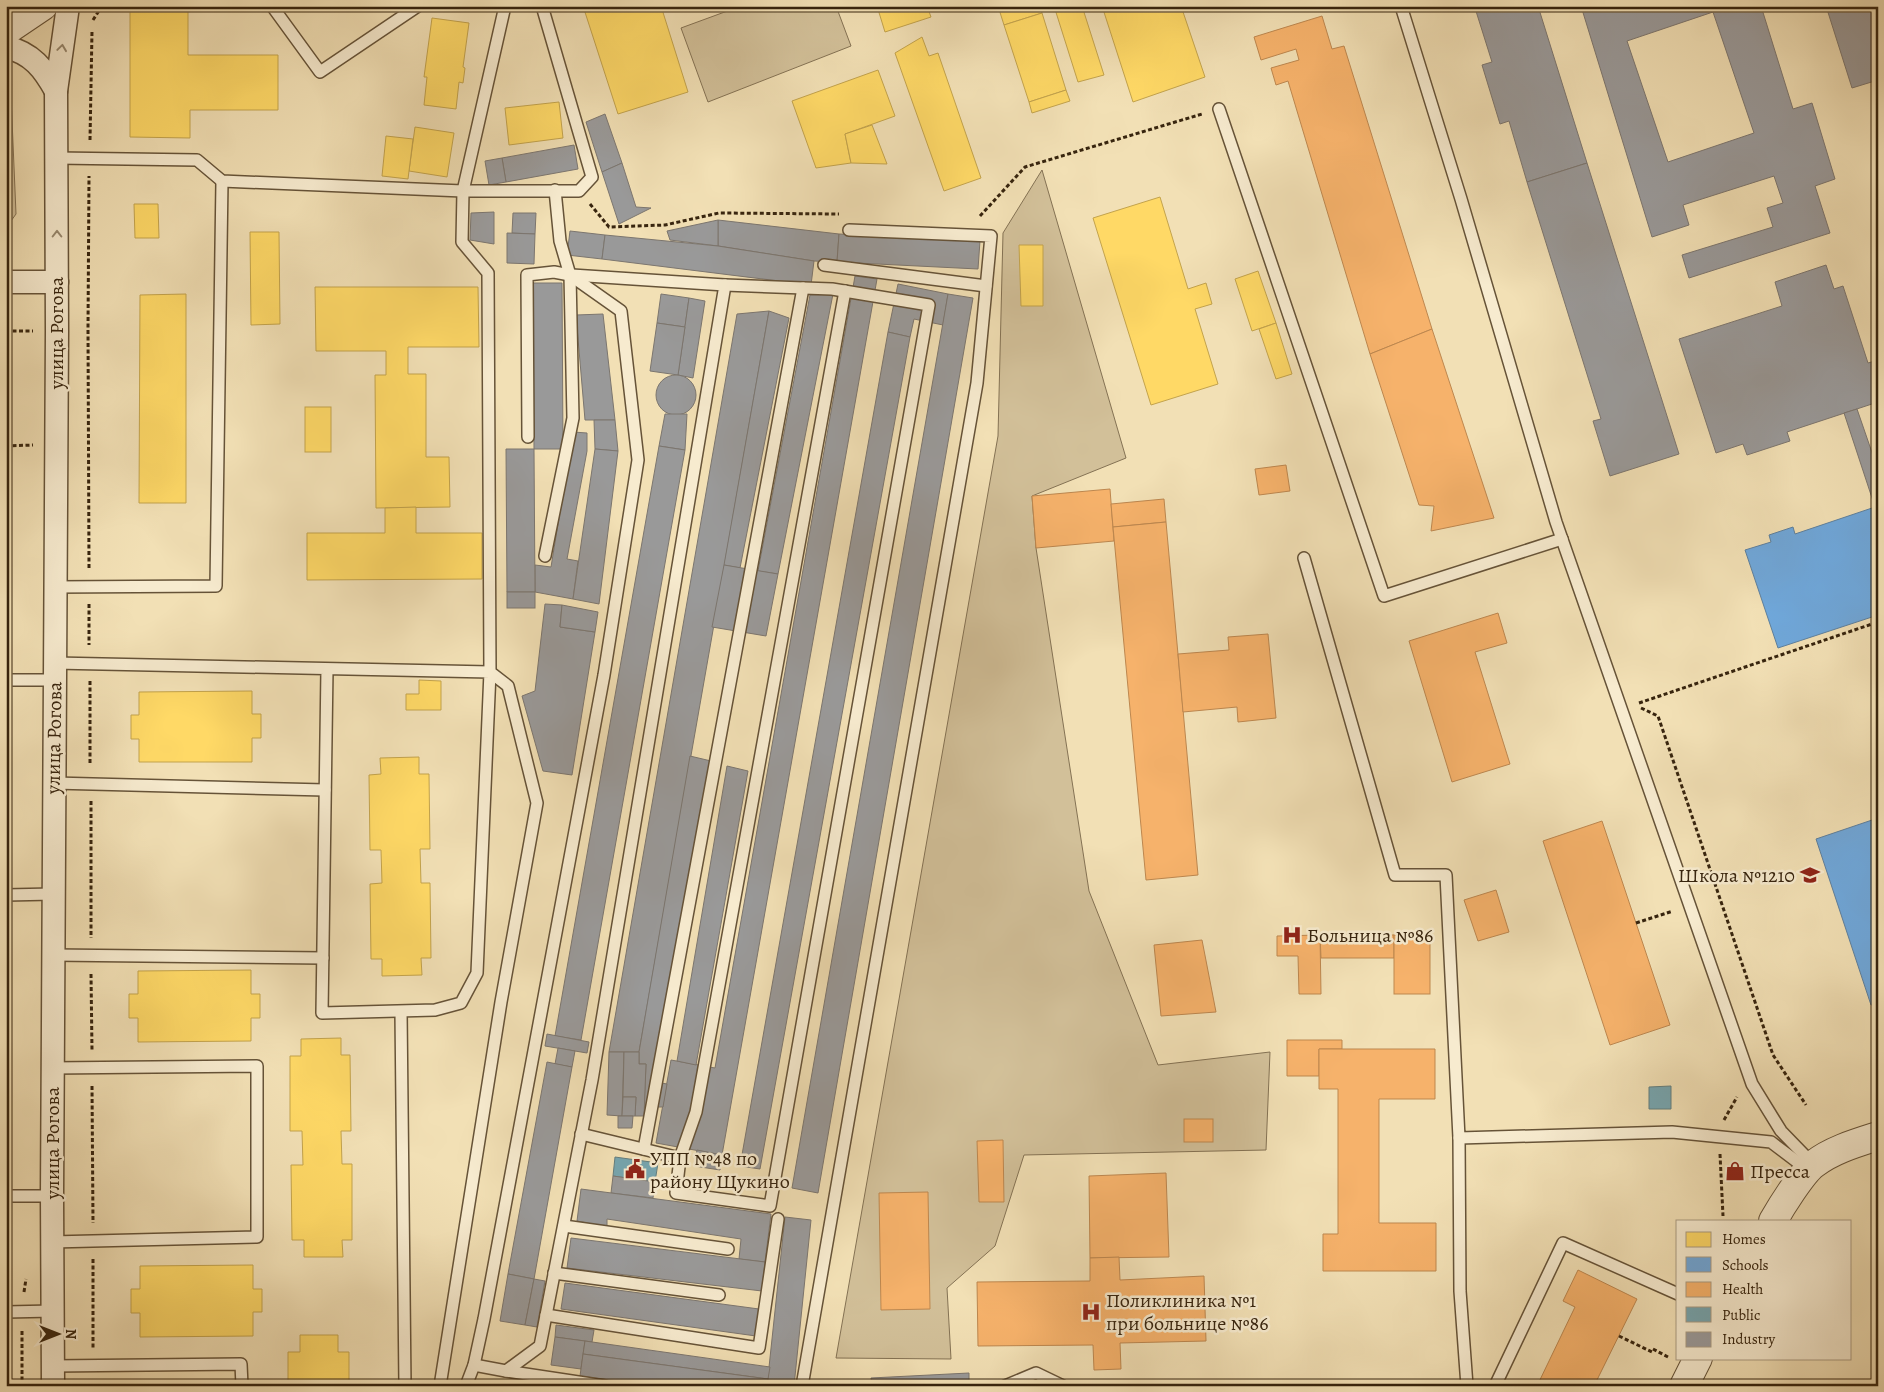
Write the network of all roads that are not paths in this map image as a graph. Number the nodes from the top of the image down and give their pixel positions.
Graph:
1 (43, 6) edge
2 (68, 6) edge
3 (272, 6) edge
4 (418, 6) edge
5 (505, 6) edge
6 (542, 6) edge
7 (1401, 6) edge
8 (6, 31) edge
9 (6, 48) edge
10 (56, 90) junction
11 (1219, 109) road end
12 (56, 158) junction
13 (222, 181) junction
14 (555, 190) junction
15 (464, 191) junction
16 (849, 230) dead end
17 (824, 266) dead end
18 (570, 275) junction
19 (6, 282) edge
20 (56, 282) junction
21 (725, 285) junction
22 (986, 286) junction
23 (803, 288) junction
24 (845, 291) junction
25 (528, 437) dead end
26 (1562, 539) junction
27 (545, 556) dead end
28 (1304, 558) dead end
29 (55, 587) junction
30 (327, 669) junction
31 (55, 672) junction
32 (490, 672) junction
33 (6, 680) edge
34 (54, 784) junction
35 (325, 790) junction
36 (53, 894) junction
37 (6, 895) edge
38 (53, 955) junction
39 (322, 958) junction
40 (401, 1012) junction
41 (52, 1068) junction
42 (582, 1134) junction
43 (1878, 1136) edge
44 (1459, 1138) junction
45 (644, 1149) junction
46 (680, 1158) junction
47 (1810, 1167) junction
48 (6, 1196) edge
49 (52, 1196) junction
50 (778, 1219) dead end
51 (1774, 1220) edge
52 (564, 1226) junction
53 (52, 1242) junction
54 (728, 1249) dead end
55 (554, 1273) junction
56 (1676, 1293) edge
57 (719, 1295) dead end
58 (52, 1311) junction
59 (6, 1312) edge
60 (546, 1315) junction
61 (1697, 1360) edge
62 (474, 1365) junction
63 (506, 1371) junction
64 (53, 1376) edge
65 (242, 1386) edge
66 (404, 1386) edge
67 (440, 1386) edge
68 (466, 1386) edge
69 (605, 1386) edge
70 (802, 1386) edge
71 (1005, 1386) edge
72 (1063, 1386) edge
73 (1467, 1386) edge
74 (1495, 1386) edge
75 (1684, 1386) edge

1 - 8 street
10 -> 2 street, улица Рогова
3 - 4 lane
5 - 15 lane
6 - 14 lane
7 - 26 lane
9 - 10 street
10 - 12 street, улица Рогова
11 - 26 lane
12 - 13 lane
20 -> 12 street, улица Рогова
13 - 15 lane
13 - 29 lane
14 - 15 lane
14 - 18 lane
15 - 32 lane
16 - 22 lane
17 - 22 lane
18 - 21 lane
18 - 25 lane
18 - 27 lane
18 - 62 lane
19 - 20 street
20 - 29 street, улица Рогова
21 - 23 lane
21 - 42 lane
22 - 70 lane
23 - 24 lane
23 - 45 lane
24 - 46 lane
24 - 46 lane
26 - 47 lane
28 - 44 lane
29 - 31 street, улица Рогова
30 - 31 lane
30 - 32 lane
30 - 35 lane
31 - 33 lane
31 - 34 street, улица Рогова
32 - 40 lane
32 - 67 lane
34 - 35 lane
34 - 36 street, улица Рогова
35 - 39 lane
36 - 37 lane
36 - 38 street, улица Рогова
38 - 39 lane
38 - 41 street, улица Рогова
39 - 40 lane
40 - 66 lane
41 - 49 street, улица Рогова
41 - 53 lane
42 - 45 lane
42 - 52 lane
43 - 47 street
44 - 47 lane
44 - 73 lane
45 - 46 lane
47 - 51 street
48 - 49 lane
49 - 53 street, улица Рогова
50 - 60 lane
52 - 54 lane
52 - 55 lane
53 - 58 street, улица Рогова
55 - 57 lane
55 - 60 lane
56 - 74 lane
58 - 59 lane
58 - 64 street, улица Рогова
60 - 63 lane
61 - 75 street
62 - 63 lane
62 - 68 lane
63 - 69 lane
64 - 65 lane
71 - 72 lane

